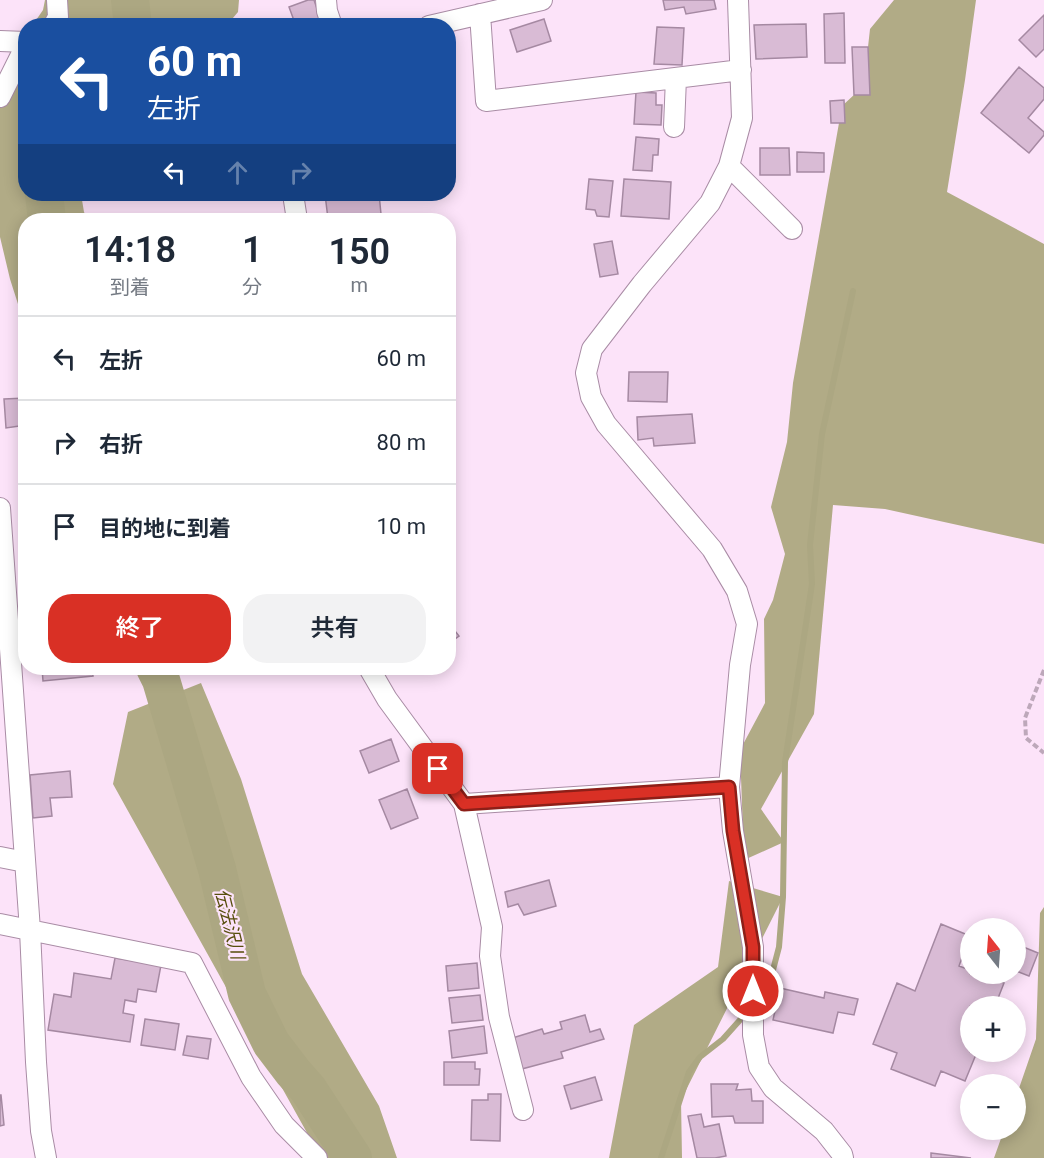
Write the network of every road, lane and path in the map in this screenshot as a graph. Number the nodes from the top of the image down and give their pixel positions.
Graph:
1 (57, 0) edge
2 (326, 0) edge
3 (542, 0) edge
4 (738, 0) edge
5 (480, 14) junction
6 (57, 18) edge
7 (329, 18) edge
8 (456, 20) edge
9 (0, 41) edge
10 (18, 42) edge
11 (18, 60) edge
12 (741, 70) junction
13 (676, 78) junction
14 (0, 97) edge
15 (674, 127) dead end
16 (729, 165) junction
17 (792, 229) dead end
18 (0, 508) edge
19 (4, 609) edge
20 (1044, 670) edge
21 (373, 675) edge
22 (1044, 753) edge
23 (729, 787) junction
24 (464, 804) junction
25 (0, 857) edge
26 (25, 862) junction
27 (0, 924) edge
28 (30, 930) junction
29 (523, 1110) dead end
30 (45, 1158) edge
31 (317, 1158) edge
32 (843, 1158) edge

1 - 6 street
2 - 7 street
3 - 5 street
4 - 12 street
5 - 8 street
5 - 13 street
9 - 10 street
11 - 14 street
12 - 13 street
12 - 16 street
13 - 15 street
16 - 17 street
16 - 23 street
18 - 19 street
19 - 26 street
20 - 22 path
21 - 24 street
23 - 24 street
23 - 32 street
24 - 29 street
25 - 26 street
26 - 28 street
27 - 28 street
28 - 30 street
28 - 31 street

